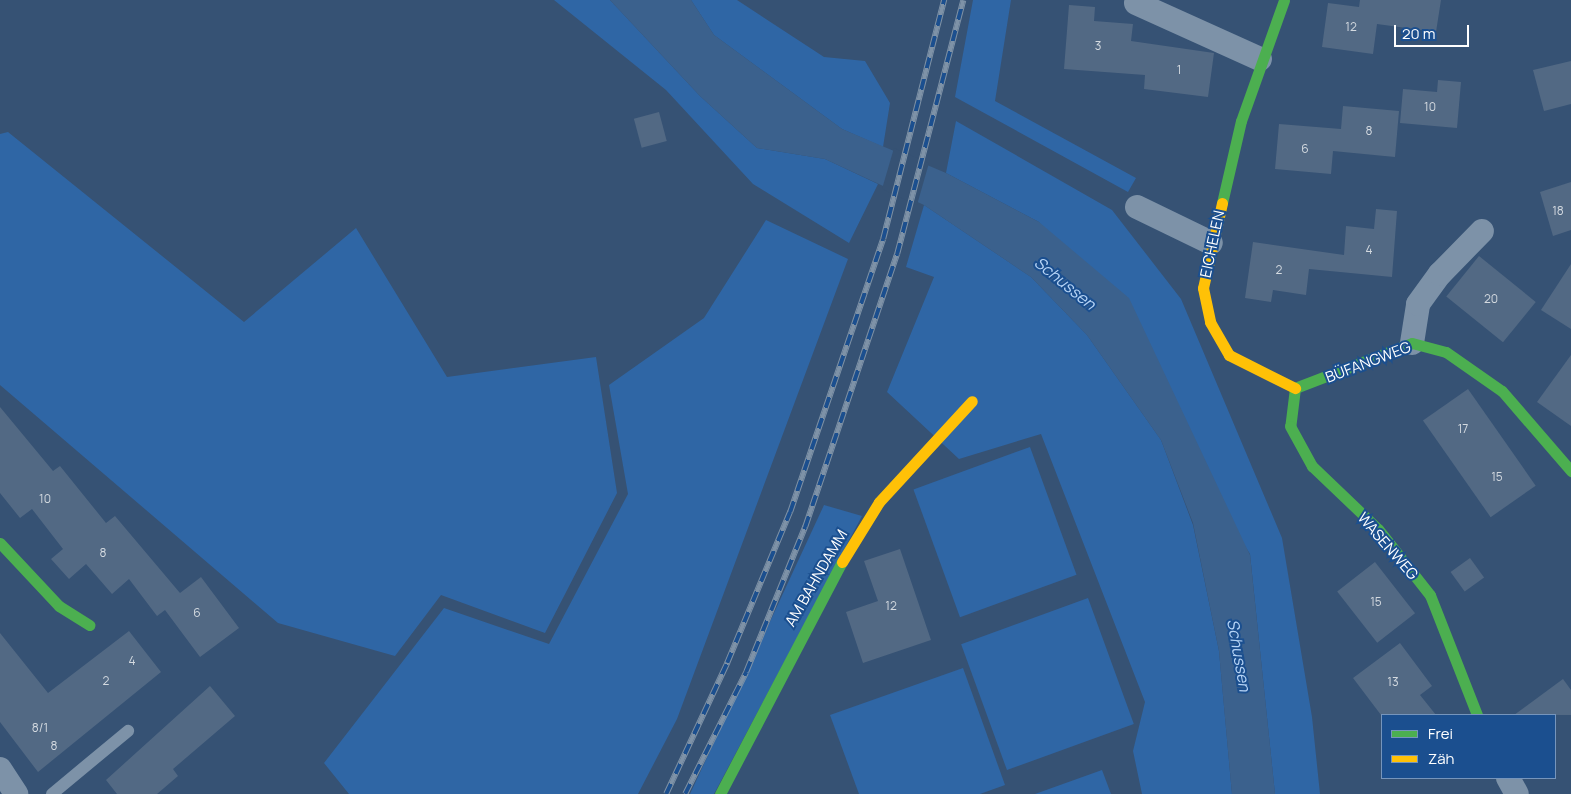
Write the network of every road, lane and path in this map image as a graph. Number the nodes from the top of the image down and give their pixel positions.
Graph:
1 (1284, 0) edge
2 (1136, 3) dead end
3 (1260, 59) junction
4 (1137, 207) dead end
5 (1482, 231) dead end
6 (1211, 243) junction
7 (1412, 342) junction
8 (1295, 388) junction
9 (972, 401) dead end
10 (1571, 471) edge
11 (0, 543) edge
12 (90, 625) dead end
13 (1477, 714) edge
14 (128, 731) dead end
15 (0, 769) edge
16 (1509, 779) edge
17 (16, 794) edge
18 (52, 794) edge
19 (720, 794) edge
20 (1517, 794) edge

1 - 3 street, EICHELEN
2 - 3 street
3 - 6 street, EICHELEN
4 - 6 street
5 - 7 street
6 - 8 street, EICHELEN
7 - 8 street, BÜFANGWEG
7 - 10 street, BÜFANGWEG
8 - 13 street, WASENWEG
9 - 19 street, AM BAHNDAMM
11 - 12 street
14 - 18 lane
15 - 17 street
16 - 20 street

